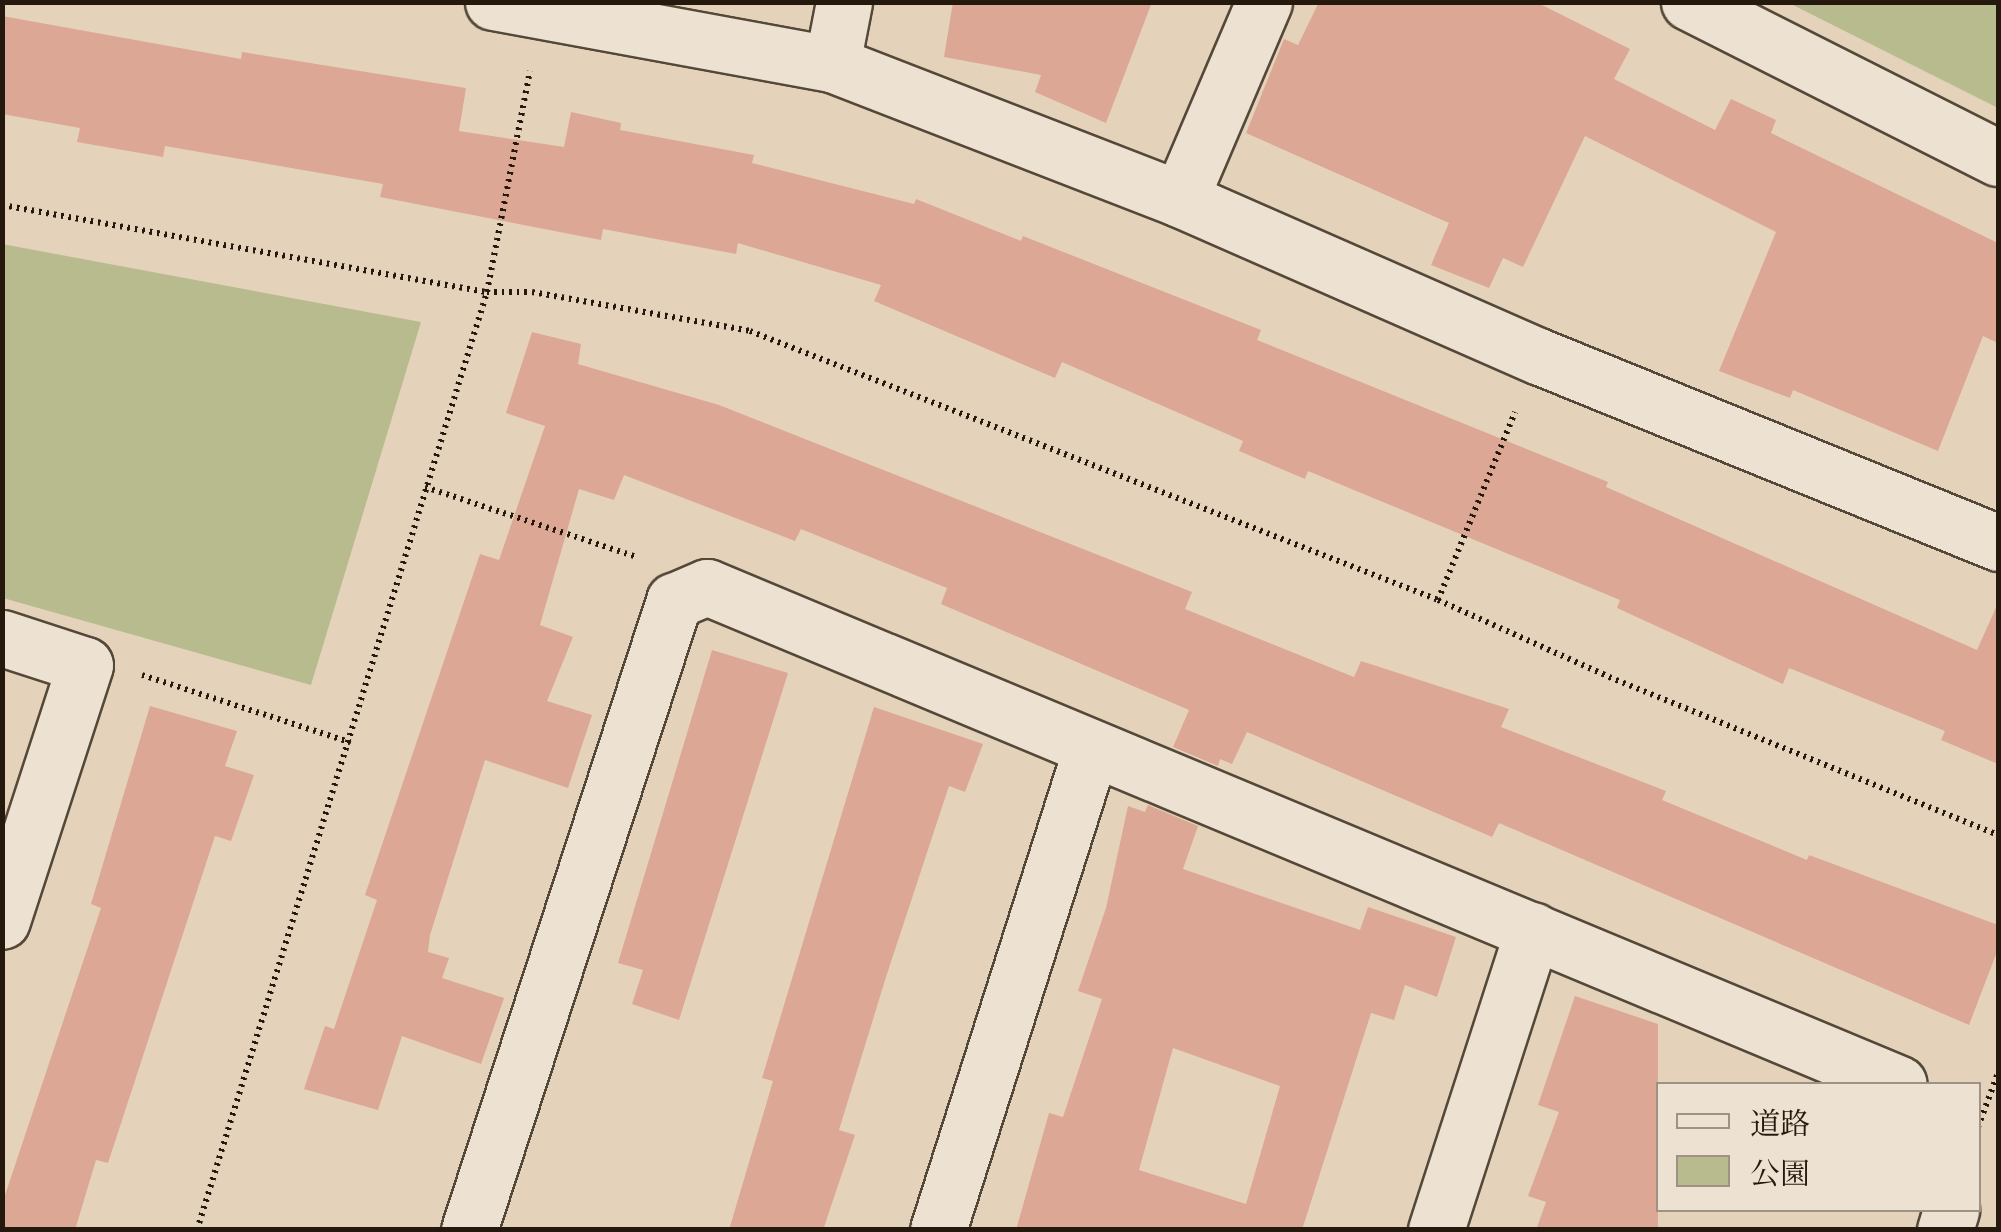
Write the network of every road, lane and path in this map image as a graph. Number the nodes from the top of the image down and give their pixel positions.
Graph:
1 (494, 2) edge
2 (844, 2) edge
3 (1264, 2) edge
4 (1690, 2) edge
5 (533, 53) dead end
6 (832, 64) junction
7 (1998, 158) edge
8 (1180, 199) junction
9 (2, 205) edge
10 (487, 292) junction
11 (1522, 395) dead end
12 (425, 487) junction
13 (1998, 543) edge
14 (596, 544) dead end
15 (1438, 600) junction
16 (2, 638) edge
17 (85, 665) junction
18 (350, 742) junction
19 (1091, 749) junction
20 (1998, 835) edge
21 (2, 921) edge
22 (1533, 930) junction
23 (1998, 1073) edge
24 (1894, 1082) edge
25 (1981, 1119) edge
26 (197, 1230) edge
27 (469, 1230) edge
28 (938, 1230) edge
29 (1436, 1230) edge

1 - 6 street
2 - 6 street
3 - 8 street
4 - 7 street
5 - 10 path
6 - 8 street
8 - 13 street
9 - 10 path
10 - 12 path
10 - 15 path
11 - 15 path
12 - 14 path
12 - 18 path
15 - 20 path
16 - 17 street
17 - 18 path
17 - 21 street
18 - 26 path
19 - 22 street
19 - 27 street
19 - 28 street
22 - 24 street
22 - 29 street
23 - 25 path

